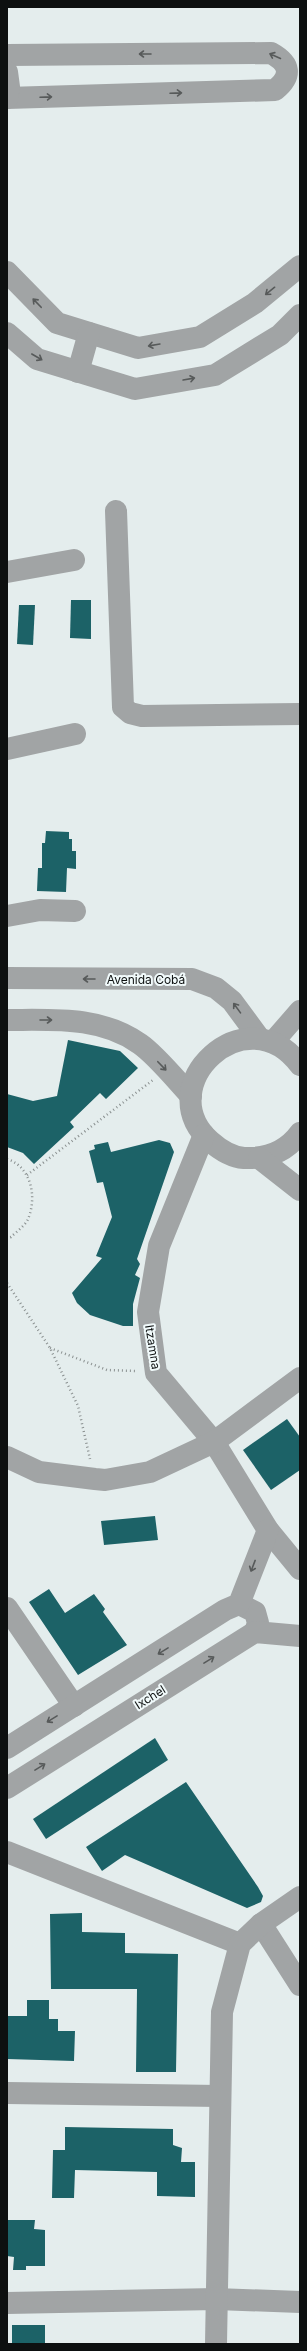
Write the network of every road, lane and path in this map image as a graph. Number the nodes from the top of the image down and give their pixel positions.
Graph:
1 (7, 55) edge
2 (7, 72) edge
3 (7, 98) edge
4 (300, 266) edge
5 (7, 272) edge
6 (300, 315) edge
7 (7, 333) edge
8 (89, 333) junction
9 (78, 372) junction
10 (116, 511) dead end
11 (74, 560) dead end
12 (7, 572) edge
13 (300, 714) edge
14 (75, 734) dead end
15 (7, 749) edge
16 (75, 911) dead end
17 (7, 916) edge
18 (7, 978) edge
19 (300, 1011) edge
20 (7, 1020) edge
21 (284, 1047) edge
22 (166, 1070) junction
23 (191, 1096) junction
24 (300, 1133) edge
25 (204, 1135) junction
26 (259, 1158) junction
27 (7, 1159) edge
28 (27, 1175) junction
29 (300, 1190) edge
30 (7, 1238) edge
31 (7, 1282) edge
32 (50, 1348) junction
33 (156, 1373) junction
34 (298, 1383) edge
35 (214, 1442) junction
36 (7, 1457) edge
37 (95, 1479) junction
38 (268, 1530) junction
39 (300, 1569) edge
40 (239, 1604) junction
41 (7, 1608) edge
42 (254, 1632) junction
43 (300, 1636) edge
44 (74, 1706) junction
45 (7, 1748) edge
46 (7, 1788) edge
47 (7, 1852) edge
48 (300, 1897) edge
49 (261, 1924) junction
50 (240, 1944) junction
51 (300, 1985) edge
52 (7, 2093) edge
53 (219, 2096) junction
54 (216, 2300) junction
55 (300, 2302) edge
56 (7, 2303) edge
57 (216, 2344) edge

3 -> 1 street
2 - 3 street
4 -> 8 street
8 -> 5 street
9 -> 6 street
7 -> 9 street
8 - 9 street
10 - 13 street
11 - 12 street
14 - 15 street
16 - 17 street
21 -> 18 street, Avenida Cobá
19 - 21 street
20 -> 22 street
21 - 23 street
22 - 23 street
22 - 28 path
23 - 25 street
24 - 26 street
25 - 26 street
25 - 33 street, Itzamna
26 - 29 street
27 - 28 path
28 - 30 path
31 - 32 path
32 - 33 path
32 - 37 path
33 - 35 street, Itzamna
34 - 35 street
35 - 37 street
35 - 38 street, Itzamna
36 - 37 street
38 - 39 street, Itzamna
38 -> 40 street
40 - 42 street
40 -> 44 street
41 - 44 street
42 - 43 street
46 -> 42 street, Ixchel
44 -> 45 street
47 - 50 street
48 - 49 street
49 - 50 street
49 - 51 street
50 - 53 street
52 - 53 street
53 - 54 street
54 - 55 street
54 - 56 street
54 - 57 street

